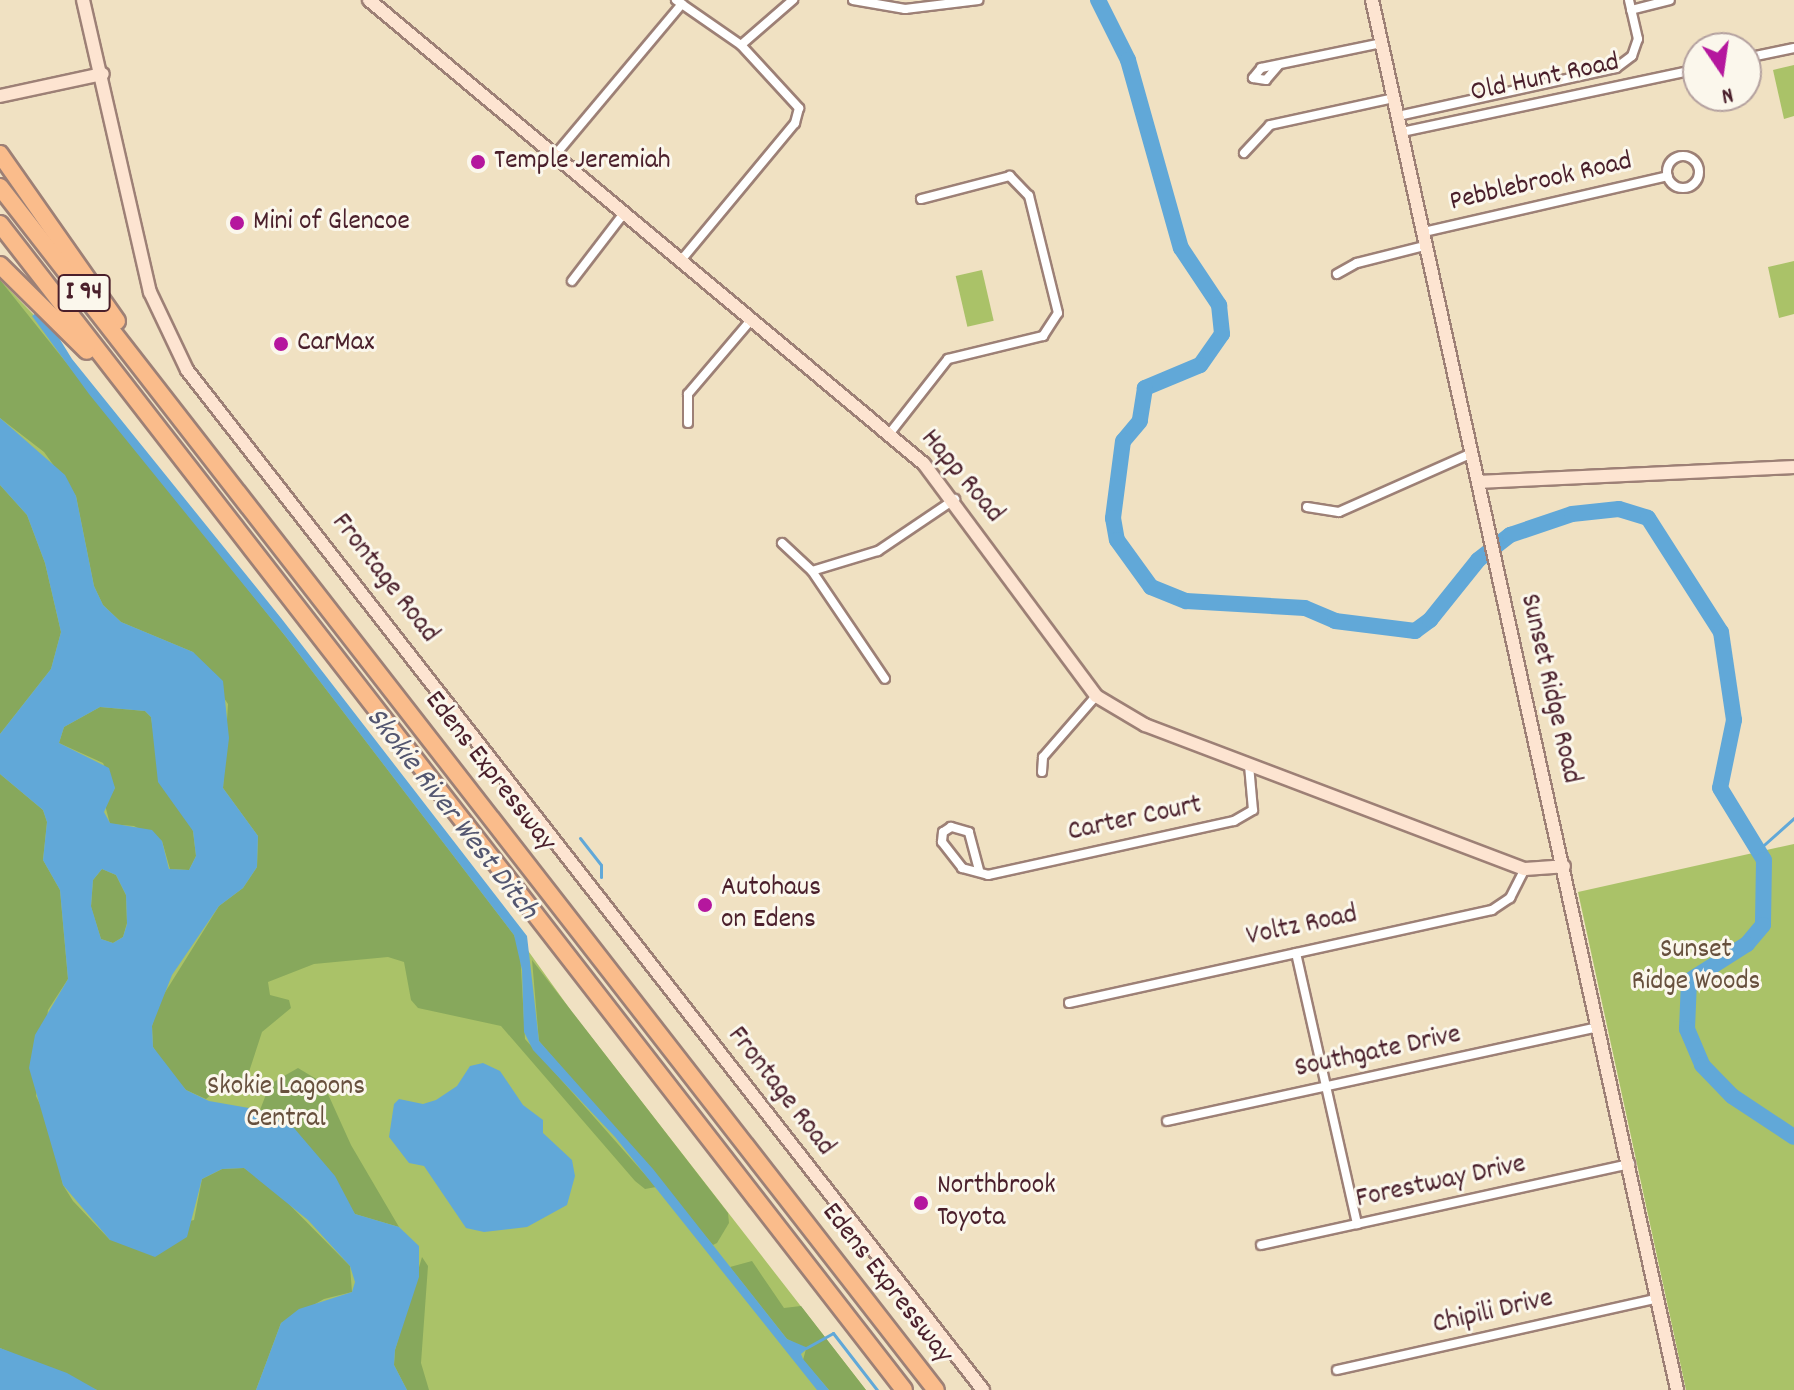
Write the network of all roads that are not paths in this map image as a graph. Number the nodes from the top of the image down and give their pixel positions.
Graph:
1 (83, 0) edge
2 (369, 0) edge
3 (793, 0) edge
4 (853, 0) edge
5 (978, 0) edge
6 (1372, 0) edge
7 (1670, 0) edge
8 (679, 2) edge
9 (1630, 5) edge
10 (1382, 43) junction
11 (741, 45) junction
12 (1794, 48) edge
13 (1762, 55) edge
14 (1278, 66) dead end
15 (1682, 72) edge
16 (103, 74) junction
17 (0, 96) edge
18 (1394, 98) junction
19 (1398, 116) junction
20 (1402, 132) junction
21 (1244, 153) dead end
22 (0, 154) edge
23 (556, 154) junction
24 (1668, 176) dead end
25 (0, 187) edge
26 (921, 199) dead end
27 (625, 212) junction
28 (0, 224) edge
29 (1426, 238) junction
30 (682, 259) junction
31 (0, 265) edge
32 (1337, 274) dead end
33 (572, 281) dead end
34 (751, 320) junction
35 (168, 400) junction
36 (148, 414) junction
37 (688, 423) dead end
38 (890, 433) junction
39 (1472, 453) junction
40 (1794, 467) edge
41 (1478, 482) junction
42 (955, 499) junction
43 (1307, 507) dead end
44 (782, 543) dead end
45 (812, 571) junction
46 (885, 679) dead end
47 (1096, 696) junction
48 (1249, 765) junction
49 (1042, 772) dead end
50 (1564, 866) junction
51 (1525, 869) junction
52 (979, 870) junction
53 (1296, 953) junction
54 (1069, 1003) dead end
55 (1599, 1027) junction
56 (1326, 1087) junction
57 (1167, 1121) dead end
58 (1630, 1164) junction
59 (1357, 1224) junction
60 (1261, 1245) dead end
61 (1658, 1298) junction
62 (1337, 1370) dead end
63 (904, 1390) edge
64 (936, 1390) edge
65 (983, 1390) edge
66 (1677, 1390) edge

1 - 16 street, Frontage Road
2 - 23 street, Happ Road
3 - 11 street
4 - 5 street
6 - 10 street, Sunset Ridge Road
7 - 9 street
8 - 11 street
8 - 23 street
9 - 19 street, Old Hunt Road
10 - 14 street
10 - 18 street, Sunset Ridge Road
11 - 30 street
12 - 13 street
15 - 20 street, Old Hunt Road
16 - 17 street
16 - 65 street, Frontage Road
18 - 19 street, Sunset Ridge Road
18 - 21 street
19 - 20 street, Sunset Ridge Road
20 - 29 street, Sunset Ridge Road
22 - 35 highway
23 - 27 street, Happ Road
24 - 29 street, Pebblebrook Road
25 - 35 highway, Edens Expressway / I 94
26 - 38 street
27 - 30 street, Happ Road
27 - 33 street
28 - 36 highway, Edens Expressway / I 94
29 - 32 street, Pebblebrook Road
29 - 39 street, Sunset Ridge Road
30 - 34 street, Happ Road
31 - 36 highway
34 - 37 street
34 - 38 street, Happ Road
35 - 64 highway, Edens Expressway / I 94
36 - 63 highway, Edens Expressway / I 94
38 - 42 street, Happ Road
39 - 41 street, Sunset Ridge Road
39 - 43 street
40 - 41 street
41 - 50 street, Sunset Ridge Road
42 - 45 street
42 - 47 street, Happ Road
44 - 45 street
45 - 46 street
47 - 48 street, Happ Road
47 - 49 street
48 - 51 street, Happ Road
48 - 52 street, Carter Court
50 - 51 street, Happ Road
50 - 55 street, Sunset Ridge Road
51 - 53 street, Voltz Road
52 - 52 street
53 - 54 street, Voltz Road
53 - 56 street
55 - 56 street, Southgate Drive
55 - 58 street, Sunset Ridge Road
56 - 57 street, Southgate Drive
56 - 59 street
58 - 59 street, Forestway Drive
58 - 61 street, Sunset Ridge Road
59 - 60 street, Forestway Drive
61 - 62 street, Chipili Drive
61 - 66 street, Sunset Ridge Road

